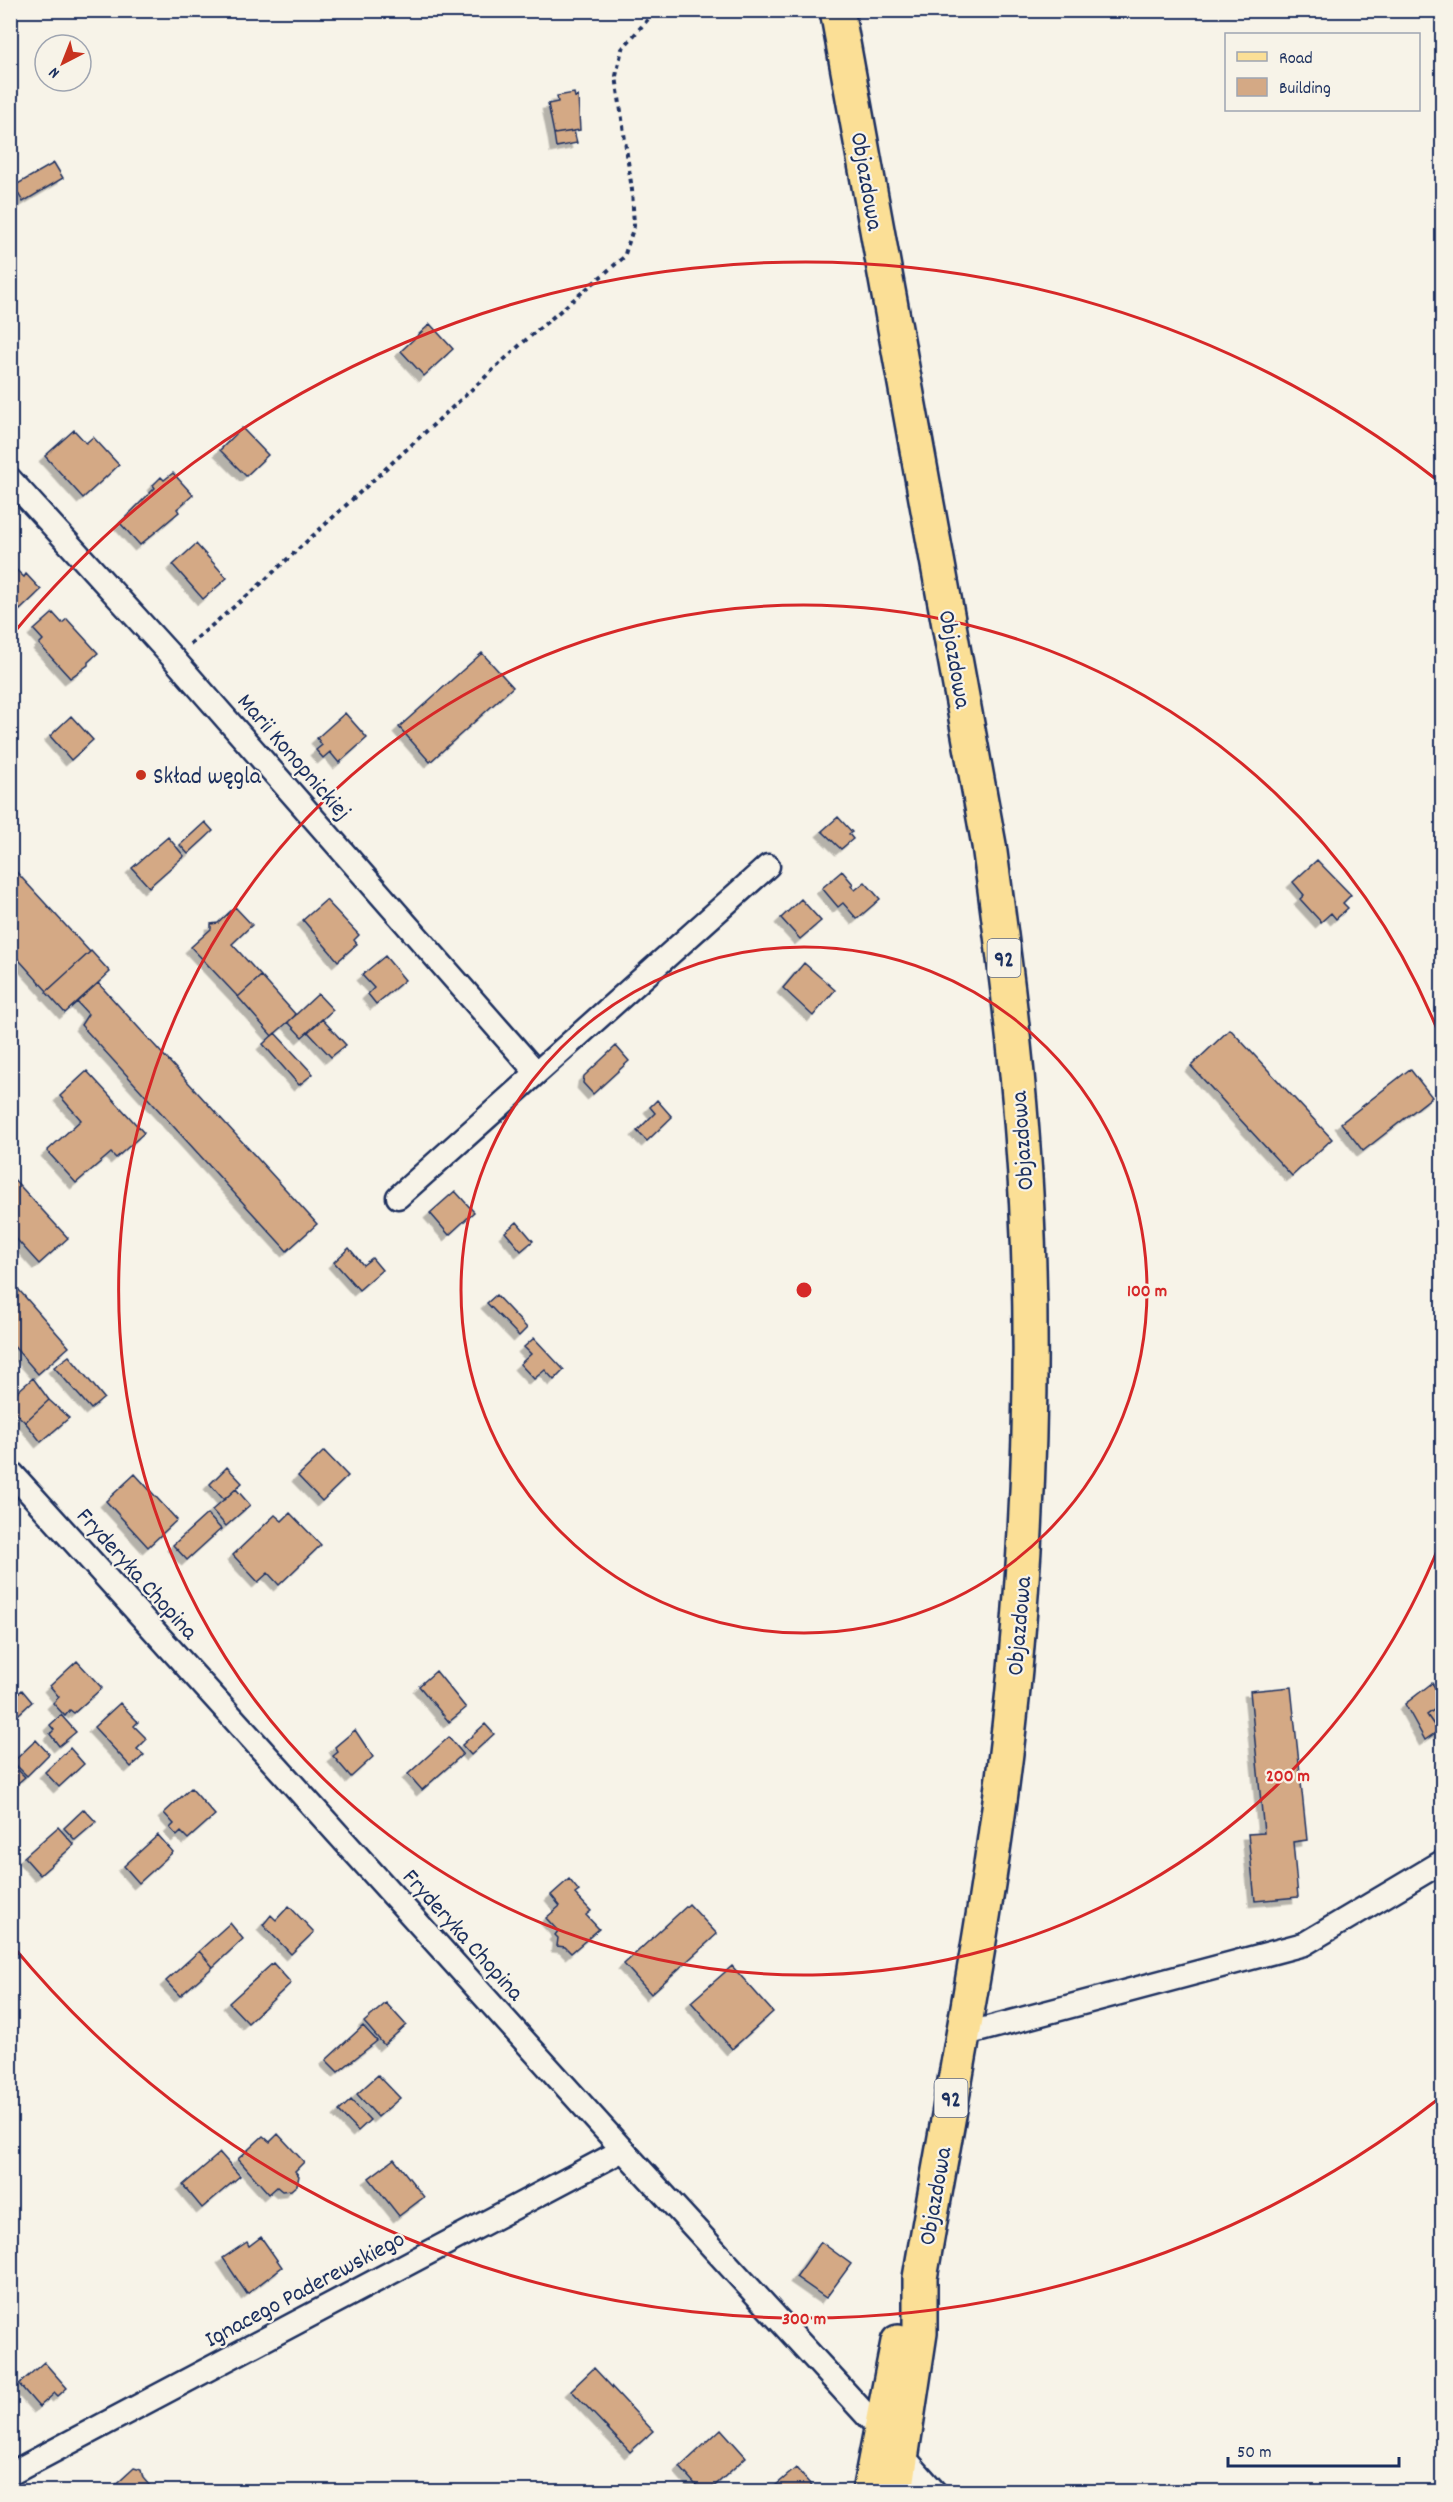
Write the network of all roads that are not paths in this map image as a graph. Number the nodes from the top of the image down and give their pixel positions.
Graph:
1 (837, 10) edge
2 (10, 479) edge
3 (768, 866) dead end
4 (536, 1072) junction
5 (398, 1197) dead end
6 (10, 1471) edge
7 (1443, 1862) edge
8 (962, 2035) junction
9 (623, 2150) junction
10 (920, 2278) junction
11 (880, 2430) junction
12 (903, 2456) junction
13 (10, 2474) edge
14 (869, 2492) edge
15 (896, 2492) edge
16 (935, 2492) edge

1 - 8 main road, Objazdowa / 92
2 - 4 street, Marii Konopnickiej
3 - 4 street
4 - 5 street
6 - 9 street, Fryderyka Chopina
7 - 8 street
8 - 10 main road, Objazdowa / 92
9 - 11 street, Fryderyka Chopina
9 - 13 street, Ignacego Paderewskiego
10 - 11 main road, Objazdowa / 92
10 - 12 main road, Objazdowa / 92
11 - 14 main road, Objazdowa / 92
12 - 15 main road, Objazdowa / 92
12 - 16 street

